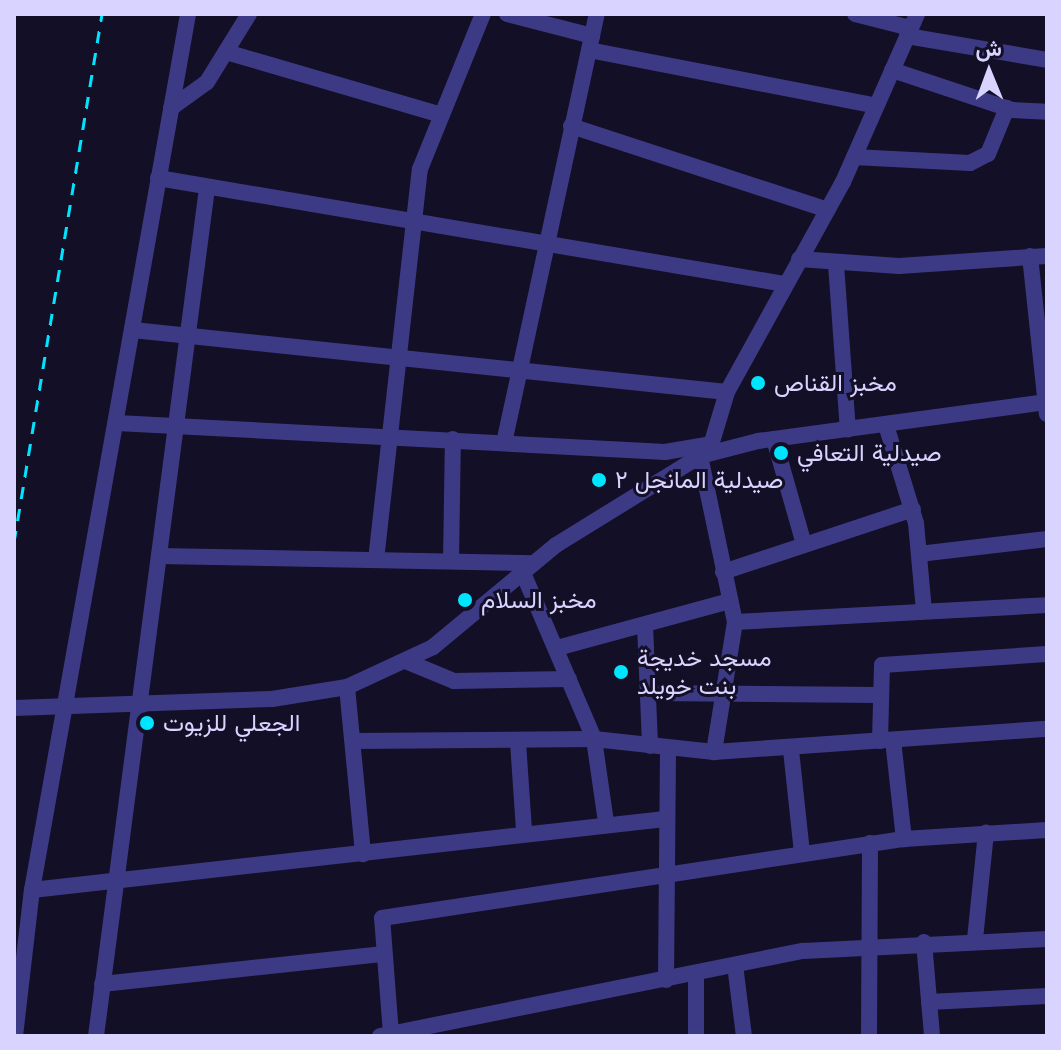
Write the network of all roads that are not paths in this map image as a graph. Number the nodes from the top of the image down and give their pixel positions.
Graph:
1 (188, 14) edge
2 (249, 14) edge
3 (483, 14) edge
4 (507, 14) edge
5 (597, 14) edge
6 (855, 14) edge
7 (911, 26) edge
8 (590, 43) junction
9 (226, 52) junction
10 (1047, 60) edge
11 (892, 70) junction
12 (876, 106) junction
13 (171, 108) junction
14 (1007, 108) junction
15 (1047, 112) edge
16 (438, 114) junction
17 (571, 126) junction
18 (854, 157) junction
19 (158, 178) junction
20 (207, 188) junction
21 (828, 210) junction
22 (411, 224) junction
23 (543, 245) junction
24 (1039, 256) edge
25 (799, 259) junction
26 (836, 264) junction
27 (785, 284) junction
28 (133, 330) junction
29 (185, 335) junction
30 (398, 359) junction
31 (518, 369) junction
32 (727, 392) junction
33 (1046, 406) edge
34 (117, 423) junction
35 (886, 425) junction
36 (176, 428) junction
37 (848, 430) junction
38 (390, 437) junction
39 (453, 439) junction
40 (774, 439) junction
41 (504, 443) junction
42 (707, 451) junction
43 (913, 509) junction
44 (1047, 539) edge
45 (804, 544) junction
46 (919, 554) junction
47 (159, 556) junction
48 (376, 560) junction
49 (451, 561) junction
50 (528, 568) junction
51 (723, 572) junction
52 (730, 601) junction
53 (1047, 605) edge
54 (924, 611) junction
55 (735, 622) junction
56 (645, 625) junction
57 (557, 648) junction
58 (1047, 654) edge
59 (408, 662) junction
60 (569, 679) junction
61 (347, 687) junction
62 (651, 693) junction
63 (726, 695) junction
64 (879, 695) junction
65 (135, 705) junction
66 (14, 708) edge
67 (65, 708) junction
68 (1047, 729) edge
69 (594, 739) junction
70 (353, 741) junction
71 (886, 741) junction
72 (518, 742) junction
73 (650, 746) junction
74 (668, 748) junction
75 (791, 750) junction
76 (714, 752) junction
77 (665, 819) junction
78 (606, 822) junction
79 (1047, 830) edge
80 (524, 831) junction
81 (986, 833) junction
82 (904, 839) junction
83 (870, 843) junction
84 (802, 853) junction
85 (363, 854) junction
86 (663, 875) junction
87 (117, 882) junction
88 (32, 890) junction
89 (975, 939) junction
90 (1047, 939) edge
91 (924, 942) junction
92 (870, 944) junction
93 (381, 954) junction
94 (735, 965) junction
95 (696, 974) junction
96 (666, 980) junction
97 (102, 984) junction
98 (1047, 996) edge
99 (929, 1002) junction
100 (386, 1035) edge
101 (15, 1036) edge
102 (96, 1036) edge
103 (696, 1036) edge
104 (744, 1036) edge
105 (869, 1036) edge
106 (932, 1036) edge

1 - 13 street
2 - 9 street
3 - 16 street
4 - 8 street
5 - 8 street
6 - 7 street
7 - 10 street
7 - 11 street
8 - 12 street
8 - 17 street
9 - 13 street
9 - 16 street
11 - 12 street
11 - 14 street
12 - 18 street
13 - 19 street
14 - 15 street
14 - 18 street
16 - 22 street
17 - 21 street
17 - 23 street
18 - 21 street
19 - 20 street
19 - 28 street
20 - 22 street
20 - 29 street
21 - 25 street
22 - 23 street
22 - 30 street
23 - 27 street
23 - 31 street
24 - 26 street
24 - 33 street
25 - 26 street
25 - 27 street
26 - 37 street
27 - 32 street
28 - 29 street
28 - 34 street
29 - 30 street
29 - 36 street
30 - 31 street
30 - 38 street
31 - 32 street
31 - 41 street
32 - 42 street
33 - 35 street
34 - 36 street
34 - 67 street
35 - 37 street
35 - 43 street
36 - 38 street
36 - 47 street
37 - 40 street
38 - 39 street
38 - 48 street
39 - 41 street
39 - 49 street
40 - 42 street
40 - 45 street
41 - 42 street
42 - 50 street
42 - 51 street
43 - 45 street
43 - 46 street
44 - 46 street
45 - 51 street
46 - 54 street
47 - 48 street
47 - 65 street
48 - 49 street
49 - 50 street
50 - 57 street
50 - 59 street
51 - 52 street
52 - 55 street
52 - 56 street
53 - 54 street
54 - 55 street
55 - 63 street
56 - 57 street
56 - 62 street
57 - 60 street
58 - 64 street
59 - 60 street
59 - 61 street
60 - 69 street
61 - 65 street
61 - 70 street
62 - 63 street
62 - 73 street
63 - 64 street
63 - 76 street
64 - 71 street
65 - 67 street
65 - 87 street
66 - 67 street
67 - 88 street
68 - 71 street
69 - 72 street
69 - 73 street
69 - 78 street
70 - 72 street
70 - 85 street
71 - 75 street
71 - 82 street
72 - 80 street
73 - 74 street
74 - 76 street
74 - 77 street
75 - 76 street
75 - 84 street
77 - 78 street
77 - 86 street
78 - 80 street
79 - 81 street
80 - 85 street
81 - 82 street
81 - 89 street
82 - 83 street
83 - 84 street
83 - 92 street
84 - 86 street
85 - 87 street
86 - 93 street
86 - 96 street
87 - 88 street
87 - 97 street
88 - 101 street
89 - 90 street
89 - 91 street
91 - 92 street
91 - 99 street
92 - 94 street
92 - 105 street
93 - 97 street
93 - 100 street
94 - 95 street
94 - 104 street
95 - 96 street
95 - 103 street
96 - 100 street
97 - 102 street
98 - 99 street
99 - 106 street

